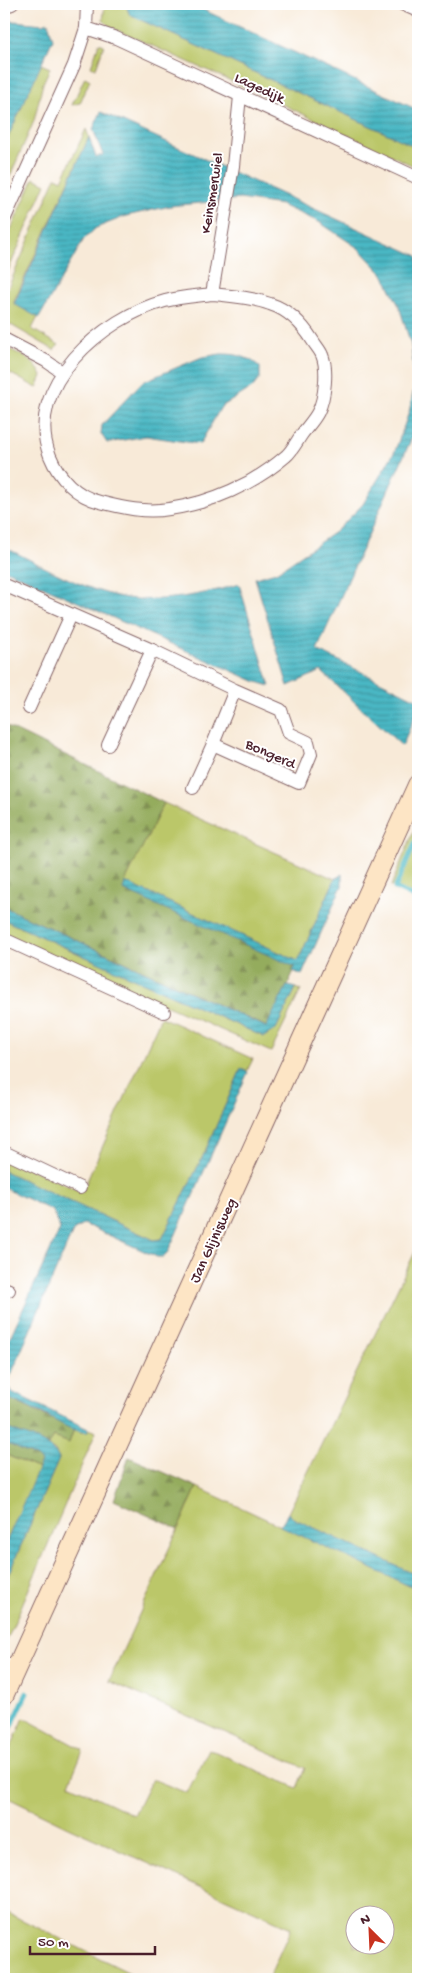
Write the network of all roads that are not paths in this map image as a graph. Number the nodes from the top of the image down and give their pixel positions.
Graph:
1 (12, 4) edge
2 (87, 4) edge
3 (402, 4) edge
4 (4, 7) edge
5 (418, 12) edge
6 (86, 28) junction
7 (240, 96) junction
8 (418, 178) edge
9 (4, 220) edge
10 (212, 294) junction
11 (4, 339) edge
12 (62, 372) junction
13 (4, 585) edge
14 (71, 615) junction
15 (152, 650) junction
16 (235, 690) junction
17 (29, 708) dead end
18 (213, 744) junction
19 (108, 745) dead end
20 (418, 784) edge
21 (193, 788) dead end
22 (4, 939) edge
23 (164, 1012) dead end
24 (4, 1152) edge
25 (80, 1188) dead end
26 (10, 1665) edge
27 (4, 1695) edge

1 - 4 street
2 - 6 street
3 - 5 street
6 - 7 street, Lagedijk
6 - 9 street
7 - 8 street, Lagedijk
7 - 10 street, Keinsmerwiel
10 - 12 street
10 - 12 street
11 - 12 street
13 - 14 street, Bongerd
14 - 15 street, Bongerd
14 - 17 street
15 - 16 street, Bongerd
15 - 19 street
16 - 18 street
16 - 18 street, Bongerd
18 - 21 street
20 - 26 street, Jan Glijnisweg
22 - 23 street
24 - 25 street
26 - 27 street, Jan Glijnisweg

